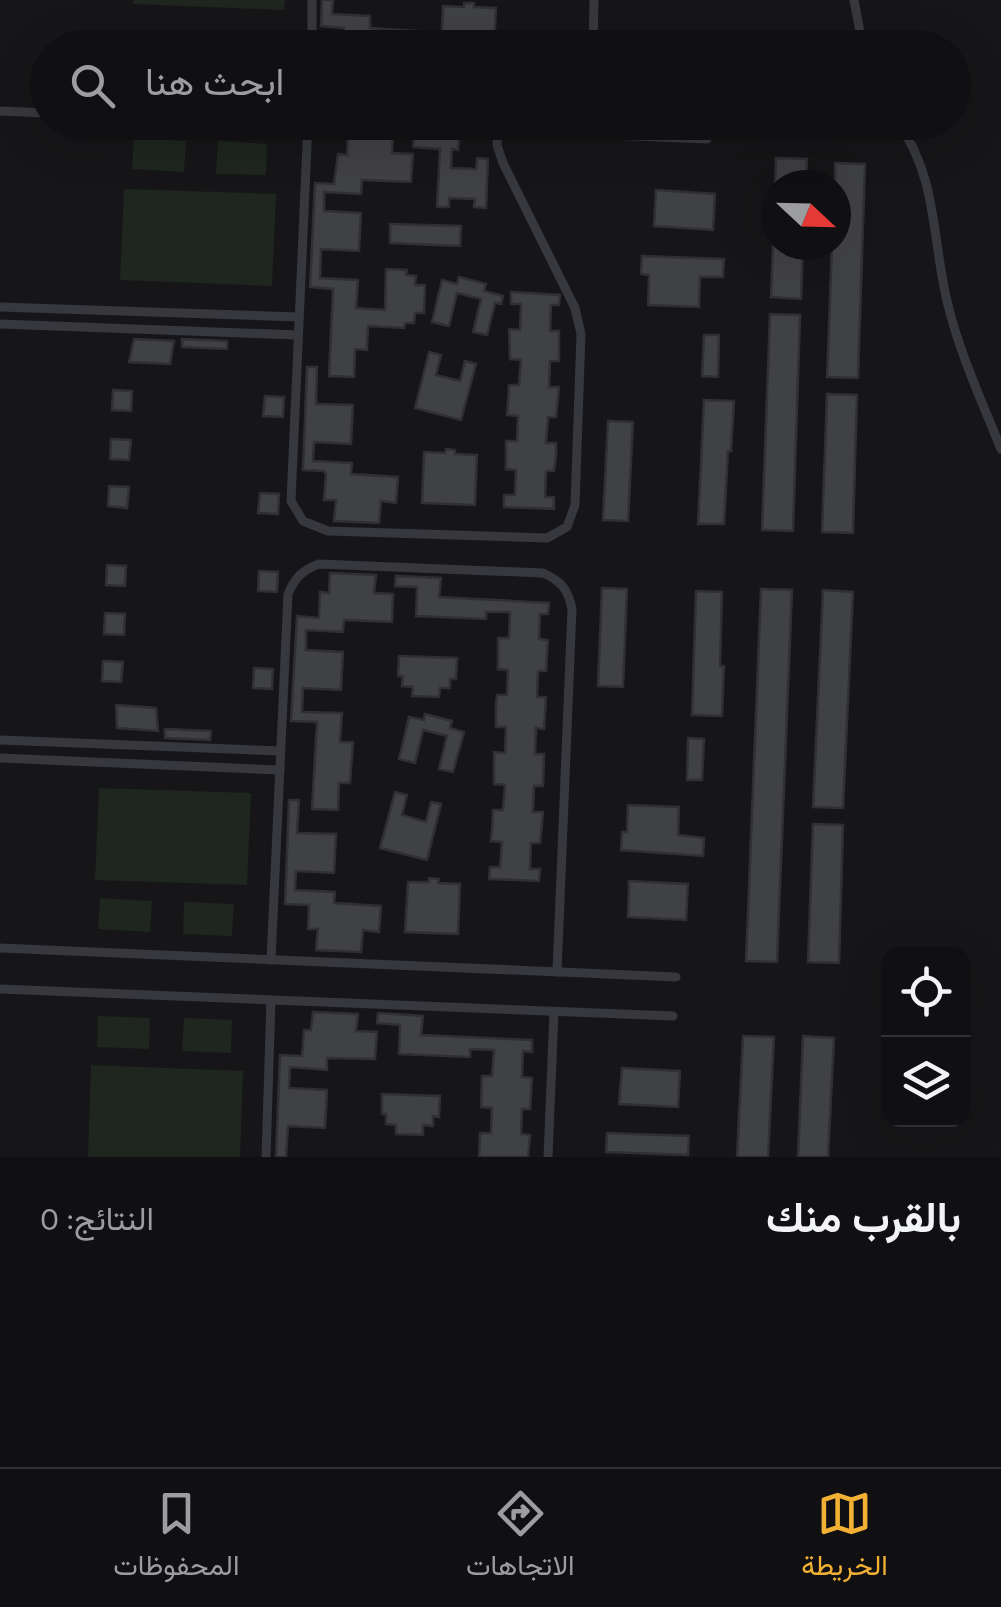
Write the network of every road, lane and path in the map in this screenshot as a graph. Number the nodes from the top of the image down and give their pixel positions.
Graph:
1 (312, 0) edge
2 (594, 0) edge
3 (854, 0) edge
4 (312, 30) edge
5 (593, 30) edge
6 (860, 30) edge
7 (0, 111) edge
8 (30, 112) edge
9 (307, 140) edge
10 (497, 140) edge
11 (910, 140) edge
12 (0, 306) edge
13 (129, 311) junction
14 (299, 318) junction
15 (0, 324) edge
16 (128, 329) junction
17 (298, 335) junction
18 (1001, 449) edge
19 (0, 740) edge
20 (280, 751) junction
21 (0, 758) edge
22 (280, 770) junction
23 (0, 948) edge
24 (272, 960) junction
25 (557, 972) junction
26 (676, 977) dead end
27 (0, 989) edge
28 (271, 1000) junction
29 (554, 1012) junction
30 (673, 1016) dead end
31 (266, 1157) edge
32 (548, 1157) edge

1 - 4 street
2 - 5 street
3 - 6 street
7 - 8 street
9 - 14 street
10 - 17 street
11 - 18 street
12 - 13 street
13 - 14 street
13 - 16 street
14 - 17 street
15 - 16 street
16 - 17 street
19 - 20 street
20 - 22 street
20 - 25 street
21 - 22 street
22 - 24 street
23 - 24 street
24 - 25 street
25 - 26 street
27 - 28 street
28 - 29 street
28 - 31 street
29 - 30 street
29 - 32 street

